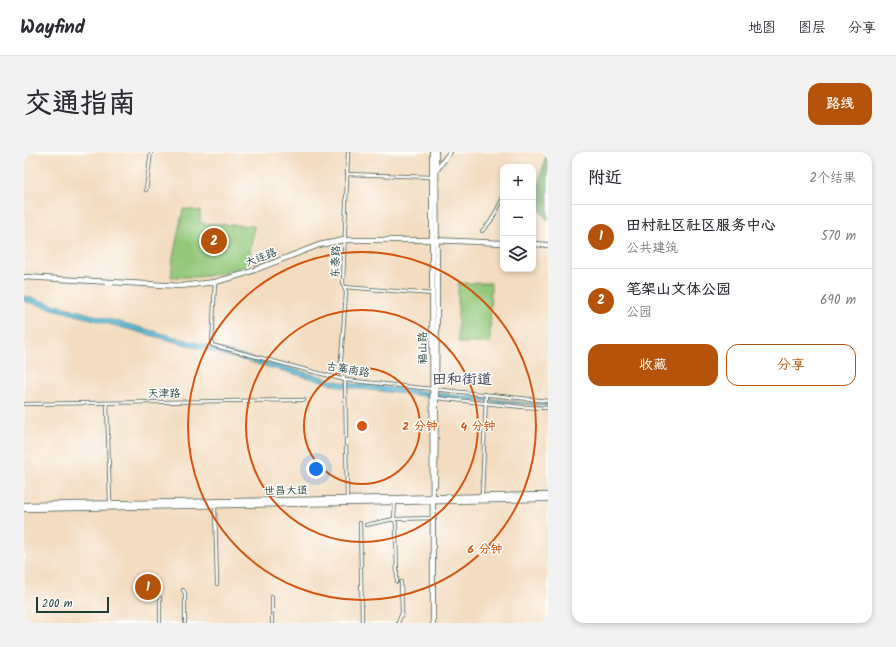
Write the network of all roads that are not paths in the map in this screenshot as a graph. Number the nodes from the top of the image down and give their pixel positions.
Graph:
1 (151, 152) edge
2 (348, 152) edge
3 (432, 152) edge
4 (436, 152) edge
5 (450, 152) edge
6 (436, 170) junction
7 (347, 174) junction
8 (432, 177) junction
9 (146, 190) dead end
10 (502, 200) edge
11 (482, 231) dead end
12 (344, 240) junction
13 (435, 240) junction
14 (500, 243) edge
15 (536, 244) edge
16 (548, 245) edge
17 (24, 276) edge
18 (215, 282) junction
19 (344, 288) junction
20 (435, 294) junction
21 (340, 373) junction
22 (333, 377) junction
23 (345, 381) junction
24 (434, 390) junction
25 (486, 396) junction
26 (434, 398) junction
27 (304, 400) dead end
28 (548, 401) edge
29 (485, 402) junction
30 (107, 403) junction
31 (24, 404) edge
32 (548, 408) edge
33 (548, 494) edge
34 (482, 496) junction
35 (348, 498) junction
36 (434, 499) junction
37 (548, 499) edge
38 (395, 502) junction
39 (215, 503) junction
40 (24, 505) edge
41 (110, 506) junction
42 (24, 509) edge
43 (434, 518) junction
44 (394, 519) junction
45 (360, 523) dead end
46 (366, 525) dead end
47 (397, 582) dead end
48 (401, 582) dead end
49 (217, 584) dead end
50 (184, 590) dead end
51 (272, 597) dead end
52 (160, 598) dead end
53 (160, 623) edge
54 (185, 623) edge
55 (272, 623) edge
56 (362, 623) edge
57 (398, 623) edge
58 (434, 623) edge

1 - 9 street
2 - 7 street, 东泰路
3 - 8 main road
4 - 6 main road
5 - 6 main road
6 - 8 main road
6 - 13 main road
7 - 8 street
7 - 12 street, 东泰路
8 - 13 main road
10 - 11 street
12 - 13 main road, 大连路
12 - 18 main road, 大连路
12 - 19 street, 东泰路
13 - 14 main road, 大连路
13 - 20 main road
15 - 16 main road
17 - 18 main road, 大连路
18 - 22 street, 古寨南路
19 - 20 street
19 - 21 street, 东泰路
20 - 24 main road
21 - 22 street
21 - 23 street
22 - 23 street, 古寨南路
23 - 24 street, 古寨南路
23 - 35 street
24 - 25 street, 古寨南路
24 - 26 main road
25 - 28 street, 古寨南路
25 - 29 street
26 - 29 street
26 - 36 main road
27 - 30 street, 天津路
29 - 32 street
29 - 34 street
30 - 31 street, 天津路
30 - 41 street
33 - 34 main road, 世昌大道
34 - 36 main road, 世昌大道
35 - 36 main road, 世昌大道
35 - 39 main road, 世昌大道
36 - 37 main road, 世昌大道
36 - 38 main road, 世昌大道
36 - 43 main road
38 - 39 main road, 世昌大道
38 - 44 street
39 - 41 main road, 世昌大道
39 - 49 street
40 - 41 main road, 世昌大道
41 - 42 main road, 世昌大道
43 - 44 street
43 - 58 main road
44 - 46 street
44 - 47 street
45 - 56 street
48 - 57 street
50 - 54 street
51 - 55 street
52 - 53 street

